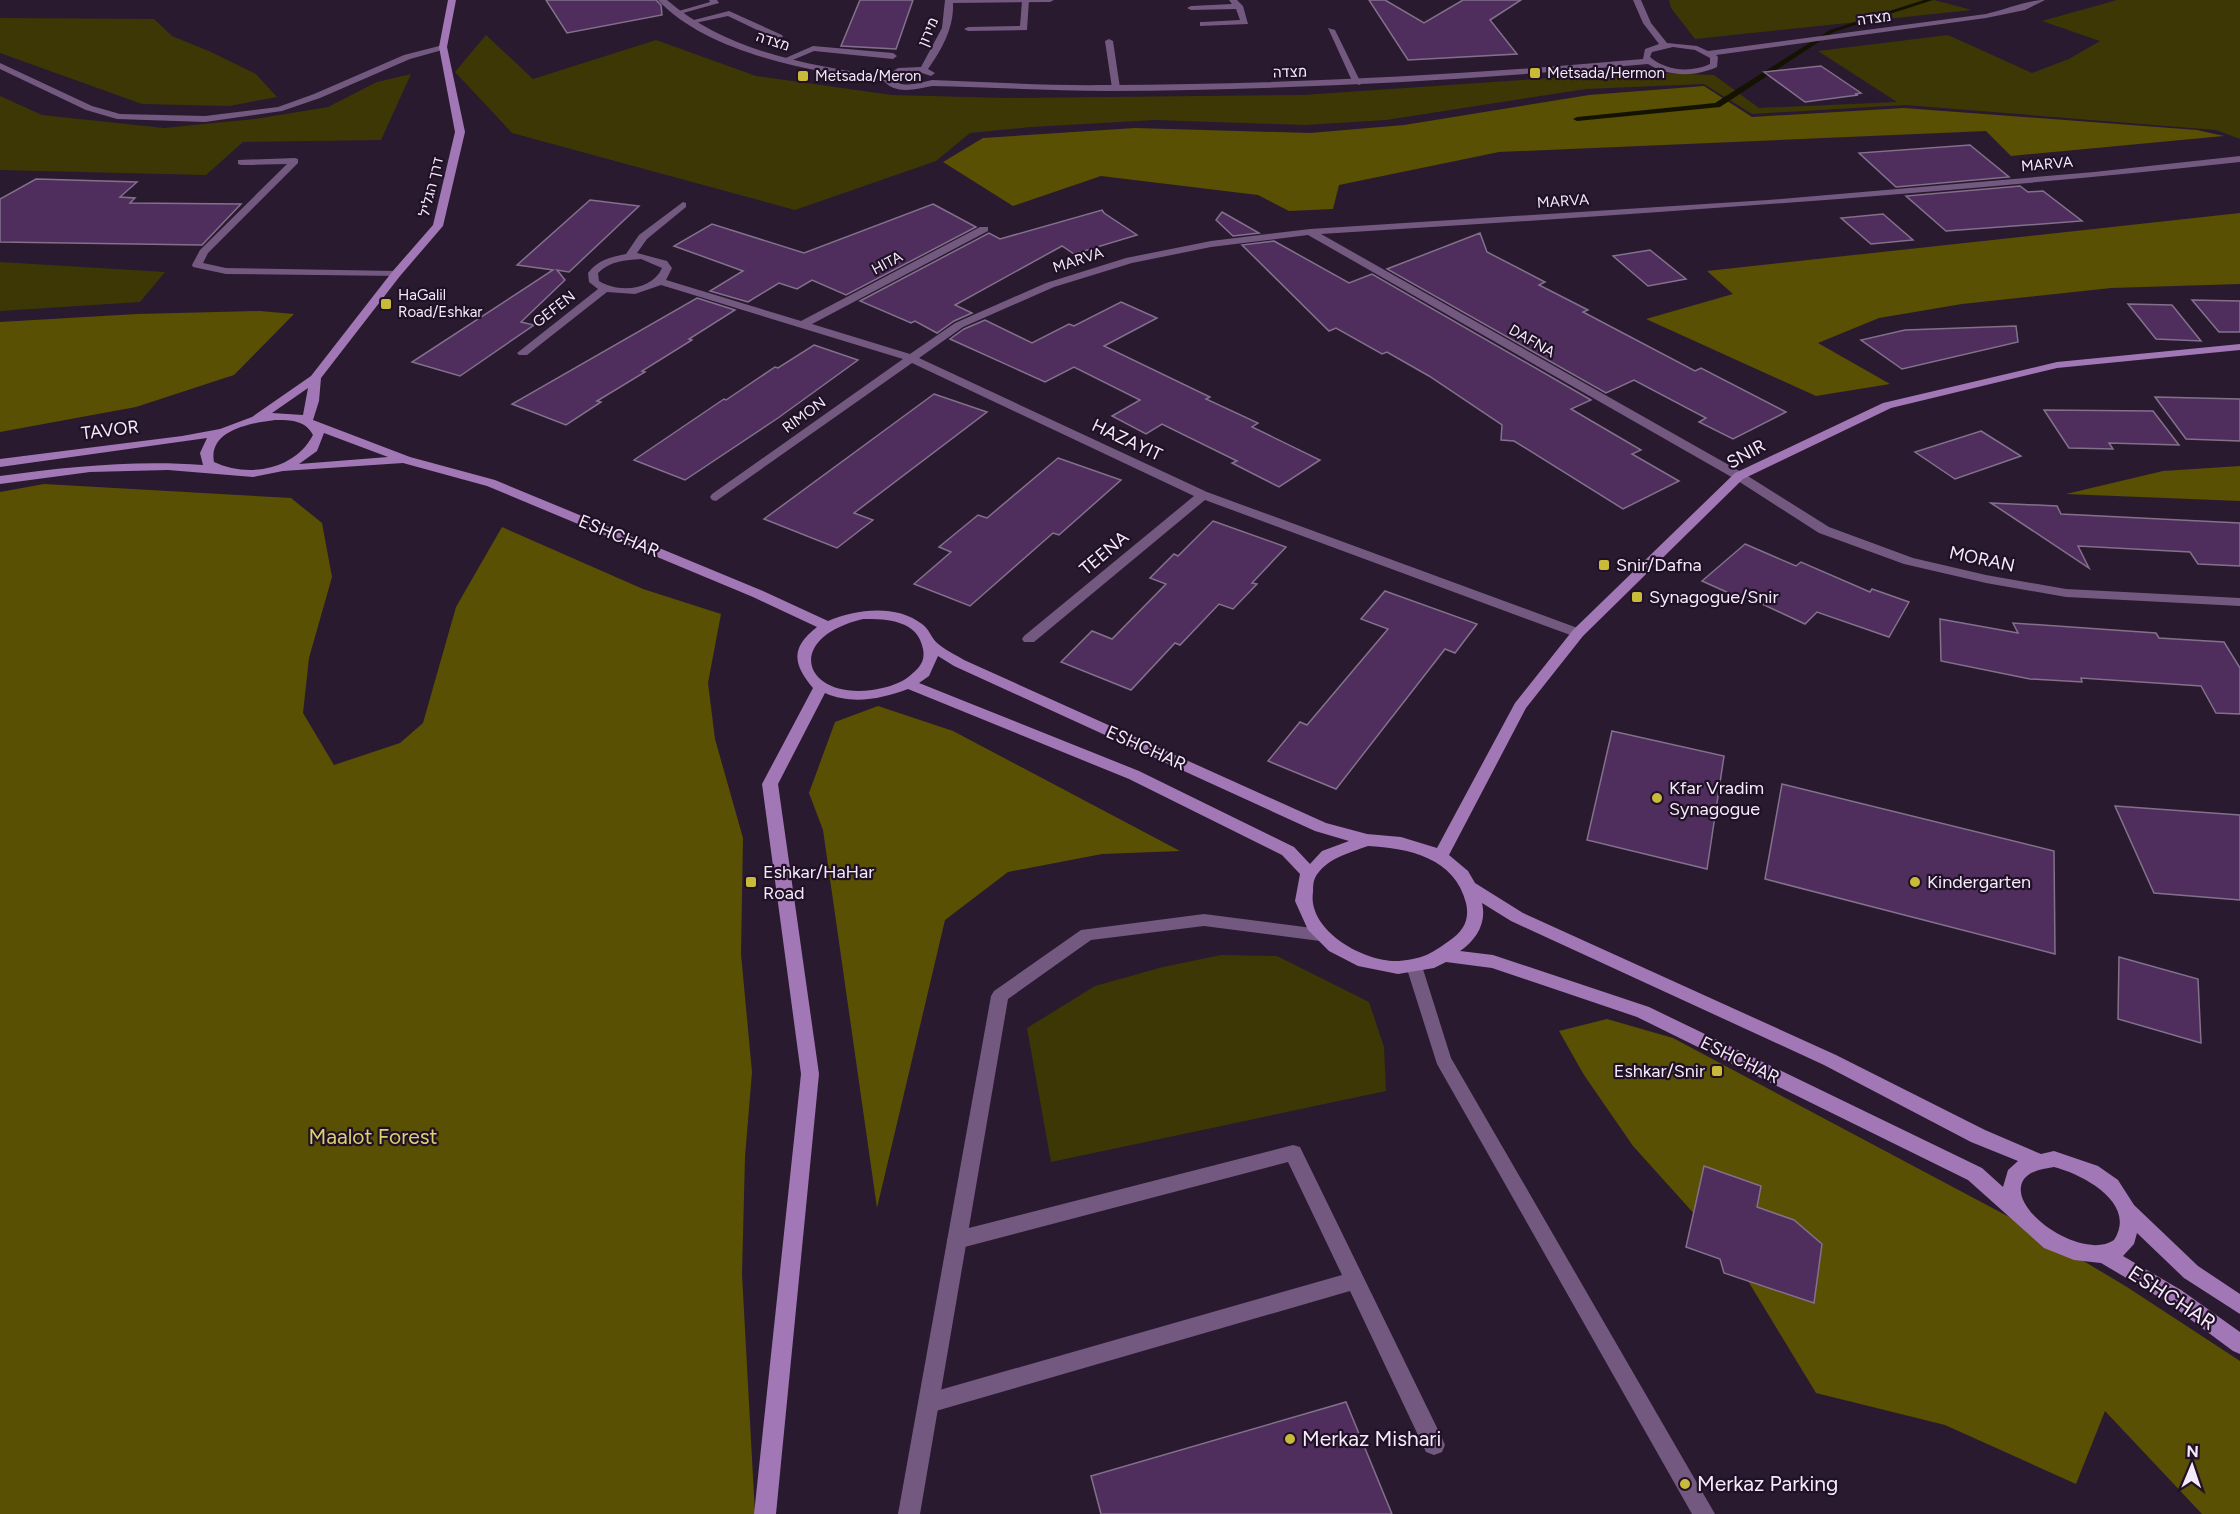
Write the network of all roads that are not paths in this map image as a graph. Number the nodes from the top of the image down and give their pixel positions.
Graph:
1 (452, 0) edge
2 (662, 0) edge
3 (714, 0) edge
4 (1050, 0) edge
5 (1637, 0) edge
6 (2041, 0) edge
7 (950, 1) edge
8 (1026, 1) edge
9 (1236, 2) edge
10 (1191, 8) dead end
11 (676, 13) junction
12 (690, 22) junction
13 (1203, 24) dead end
14 (968, 29) dead end
15 (1331, 30) dead end
16 (779, 37) dead end
17 (1109, 41) dead end
18 (1665, 46) junction
19 (443, 47) junction
20 (1709, 53) junction
21 (893, 56) dead end
22 (785, 60) junction
23 (1648, 60) junction
24 (0, 66) edge
25 (923, 70) junction
26 (887, 79) junction
27 (932, 83) junction
28 (1357, 83) junction
29 (1116, 88) junction
30 (2240, 159) edge
31 (241, 162) dead end
32 (683, 205) dead end
33 (984, 229) dead end
34 (1310, 232) junction
35 (629, 257) junction
36 (396, 274) junction
37 (660, 281) junction
38 (604, 289) junction
39 (804, 324) junction
40 (2240, 347) edge
41 (523, 353) dead end
42 (910, 358) junction
43 (315, 378) junction
44 (257, 418) junction
45 (311, 423) junction
46 (224, 431) junction
47 (406, 460) junction
48 (0, 463) edge
49 (217, 470) junction
50 (273, 470) junction
51 (1739, 476) junction
52 (0, 480) edge
53 (1203, 495) junction
54 (716, 497) dead end
55 (2240, 602) edge
56 (827, 626) junction
57 (1578, 633) junction
58 (1029, 639) dead end
59 (931, 645) junction
60 (908, 684) junction
61 (822, 687) junction
62 (1367, 840) junction
63 (1440, 856) junction
64 (1309, 873) junction
65 (1469, 887) junction
66 (1320, 935) junction
67 (1443, 955) junction
68 (1414, 966) junction
69 (2036, 1160) junction
70 (2018, 1211) junction
71 (2127, 1211) junction
72 (957, 1240) junction
73 (2103, 1254) junction
74 (1354, 1281) junction
75 (2240, 1305) edge
76 (2240, 1344) edge
77 (929, 1403) junction
78 (1434, 1445) dead end
79 (765, 1514) edge
80 (909, 1514) edge
81 (1704, 1514) edge

1 - 19 street, דרך הגליל
2 - 11 street, מצדה
3 - 11 street
4 - 8 street, מירון
5 - 18 street
6 - 20 street, מצדה
7 - 8 street, מירון
7 - 25 street, מירון
8 - 14 street
9 - 10 street
9 - 13 street
11 - 12 street, מצדה
12 - 16 street
12 - 22 street, מצדה
15 - 28 street
17 - 29 street
18 - 20 street, מצדה
18 - 23 street
19 - 24 street
19 - 36 street, דרך הגליל
20 - 23 street
21 - 22 street
22 - 26 street, מצדה
23 - 28 street, מצדה
25 - 26 street
25 - 27 street
26 - 27 street, מצדה
27 - 29 street, מצדה
28 - 29 street, מצדה
30 - 34 street, MARVA
31 - 36 street
32 - 35 street
33 - 39 street, HITA
34 - 42 street, MARVA
34 - 51 street, DAFNA
35 - 37 street
35 - 38 street
36 - 43 street, דרך הגליל
37 - 38 street
37 - 39 street, HAZAYIT
38 - 41 street, GEFEN
39 - 42 street, HAZAYIT
40 - 51 street, SNIR
42 - 53 street, HAZAYIT
42 - 54 street, RIMON
43 - 44 street, דרך הגליל
43 - 45 street
44 - 45 street, ESHCHAR
44 - 46 street, TAVOR
45 - 47 street, ESHCHAR
45 - 50 street
46 - 48 street, TAVOR
46 - 49 street
47 - 50 street, ESHCHAR
47 - 56 street, ESHCHAR
49 - 50 street, TAVOR
49 - 52 street, TAVOR
51 - 55 street, MORAN
51 - 57 street, SNIR
53 - 57 street, HAZAYIT
53 - 58 street, TEENA
56 - 59 street
56 - 61 street
57 - 63 street, SNIR
59 - 60 street
59 - 62 street, ESHCHAR
60 - 61 street
60 - 64 street, ESHCHAR
61 - 79 street
62 - 63 street
62 - 64 street
63 - 65 street
64 - 66 street
65 - 67 street
65 - 69 street, ESHCHAR
66 - 68 street
66 - 72 street
67 - 68 street
67 - 70 street, ESHCHAR
68 - 81 street
69 - 70 street
69 - 71 street
70 - 73 street
71 - 73 street
71 - 75 street, ESHCHAR
72 - 74 street
72 - 77 street
73 - 76 street, ESHCHAR
74 - 77 street
74 - 78 street
77 - 80 street

